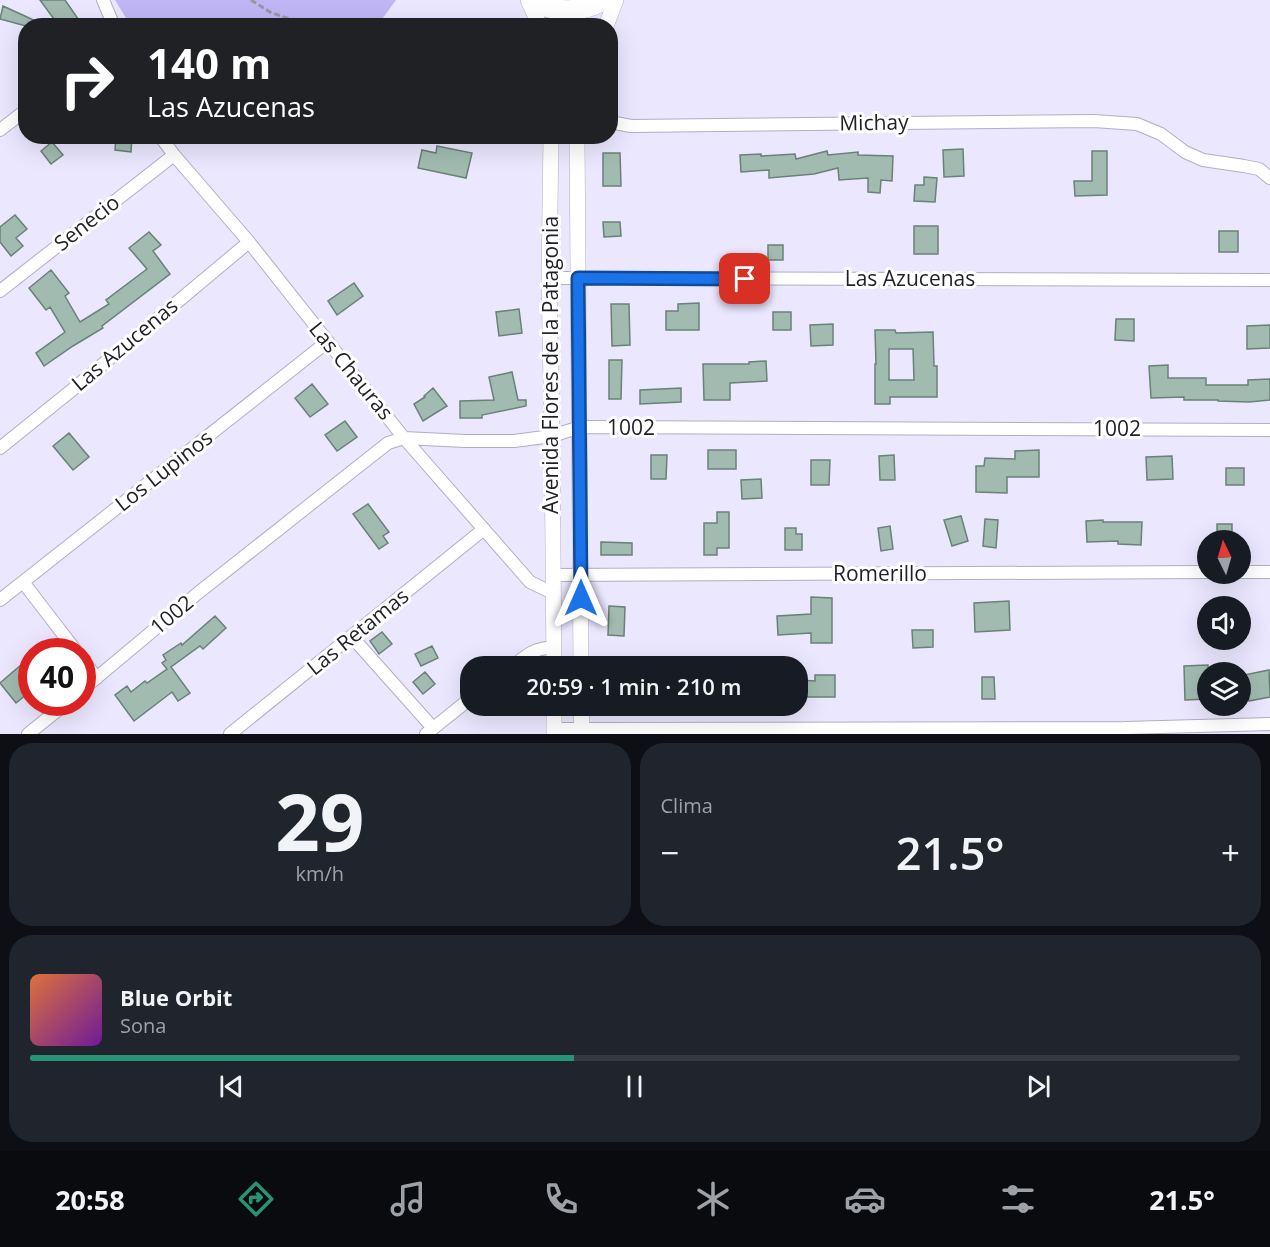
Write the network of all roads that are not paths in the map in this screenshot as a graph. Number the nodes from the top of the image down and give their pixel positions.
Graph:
1 (103, 0) edge
2 (528, 0) edge
3 (533, 0) edge
4 (604, 0) edge
5 (616, 0) edge
6 (111, 18) edge
7 (536, 18) edge
8 (609, 18) edge
9 (18, 116) edge
10 (618, 124) edge
11 (0, 130) edge
12 (165, 144) edge
13 (551, 144) edge
14 (577, 144) edge
15 (174, 155) junction
16 (1270, 178) edge
17 (249, 242) junction
18 (549, 278) junction
19 (578, 278) junction
20 (1270, 280) edge
21 (0, 291) edge
22 (327, 342) junction
23 (579, 428) junction
24 (1270, 430) edge
25 (552, 436) junction
26 (404, 438) junction
27 (0, 448) edge
28 (484, 529) junction
29 (1197, 572) edge
30 (1251, 572) edge
31 (1270, 572) edge
32 (552, 575) junction
33 (580, 575) junction
34 (23, 582) junction
35 (553, 593) junction
36 (0, 600) edge
37 (352, 637) junction
38 (66, 638) edge
39 (553, 646) junction
40 (525, 656) edge
41 (554, 656) edge
42 (581, 656) edge
43 (96, 676) edge
44 (98, 678) joint
45 (460, 707) edge
46 (50, 716) edge
47 (581, 716) edge
48 (1270, 724) edge
49 (430, 731) edge
50 (554, 731) edge
51 (582, 731) edge
52 (1125, 731) edge
53 (28, 734) edge
54 (230, 734) edge

1 - 6 street
2 - 7 street
3 - 4 main road
5 - 8 street
9 - 11 street
10 - 16 street, Michay
12 - 15 street, Las Chauras
13 - 18 street, Avenida Flores de la Patagonia
14 - 19 street, Avenida Flores de la Patagonia
15 - 17 street, Las Chauras
15 - 21 street, Senecio
17 - 22 street, Las Chauras
17 - 27 street, Las Azucenas
18 - 19 street, Las Azucenas
18 - 25 street, Avenida Flores de la Patagonia
19 - 20 street, Las Azucenas
19 - 23 street, Avenida Flores de la Patagonia
22 - 26 street, Las Chauras
22 - 34 street, Los Lupinos
23 - 24 street, 1002
23 - 25 street, 1002
23 - 33 street, Avenida Flores de la Patagonia
25 - 26 street, 1002
25 - 32 street, Avenida Flores de la Patagonia
26 - 28 street, Las Chauras
26 - 44 street, 1002
28 - 35 street, Las Chauras
28 - 37 street, Las Retamas
29 - 33 street, Romerillo
30 - 31 street
32 - 33 street, Romerillo
32 - 35 street, Avenida Flores de la Patagonia
33 - 42 street, Avenida Flores de la Patagonia
34 - 36 street, Los Lupinos
34 - 38 street
35 - 39 street, Avenida Flores de la Patagonia
37 - 49 street
37 - 54 street, Las Retamas
39 - 40 street
39 - 41 street, Avenida Flores de la Patagonia
43 - 44 street
45 - 49 street
46 - 53 street
47 - 51 street
48 - 52 street
50 - 51 street
51 - 52 street

